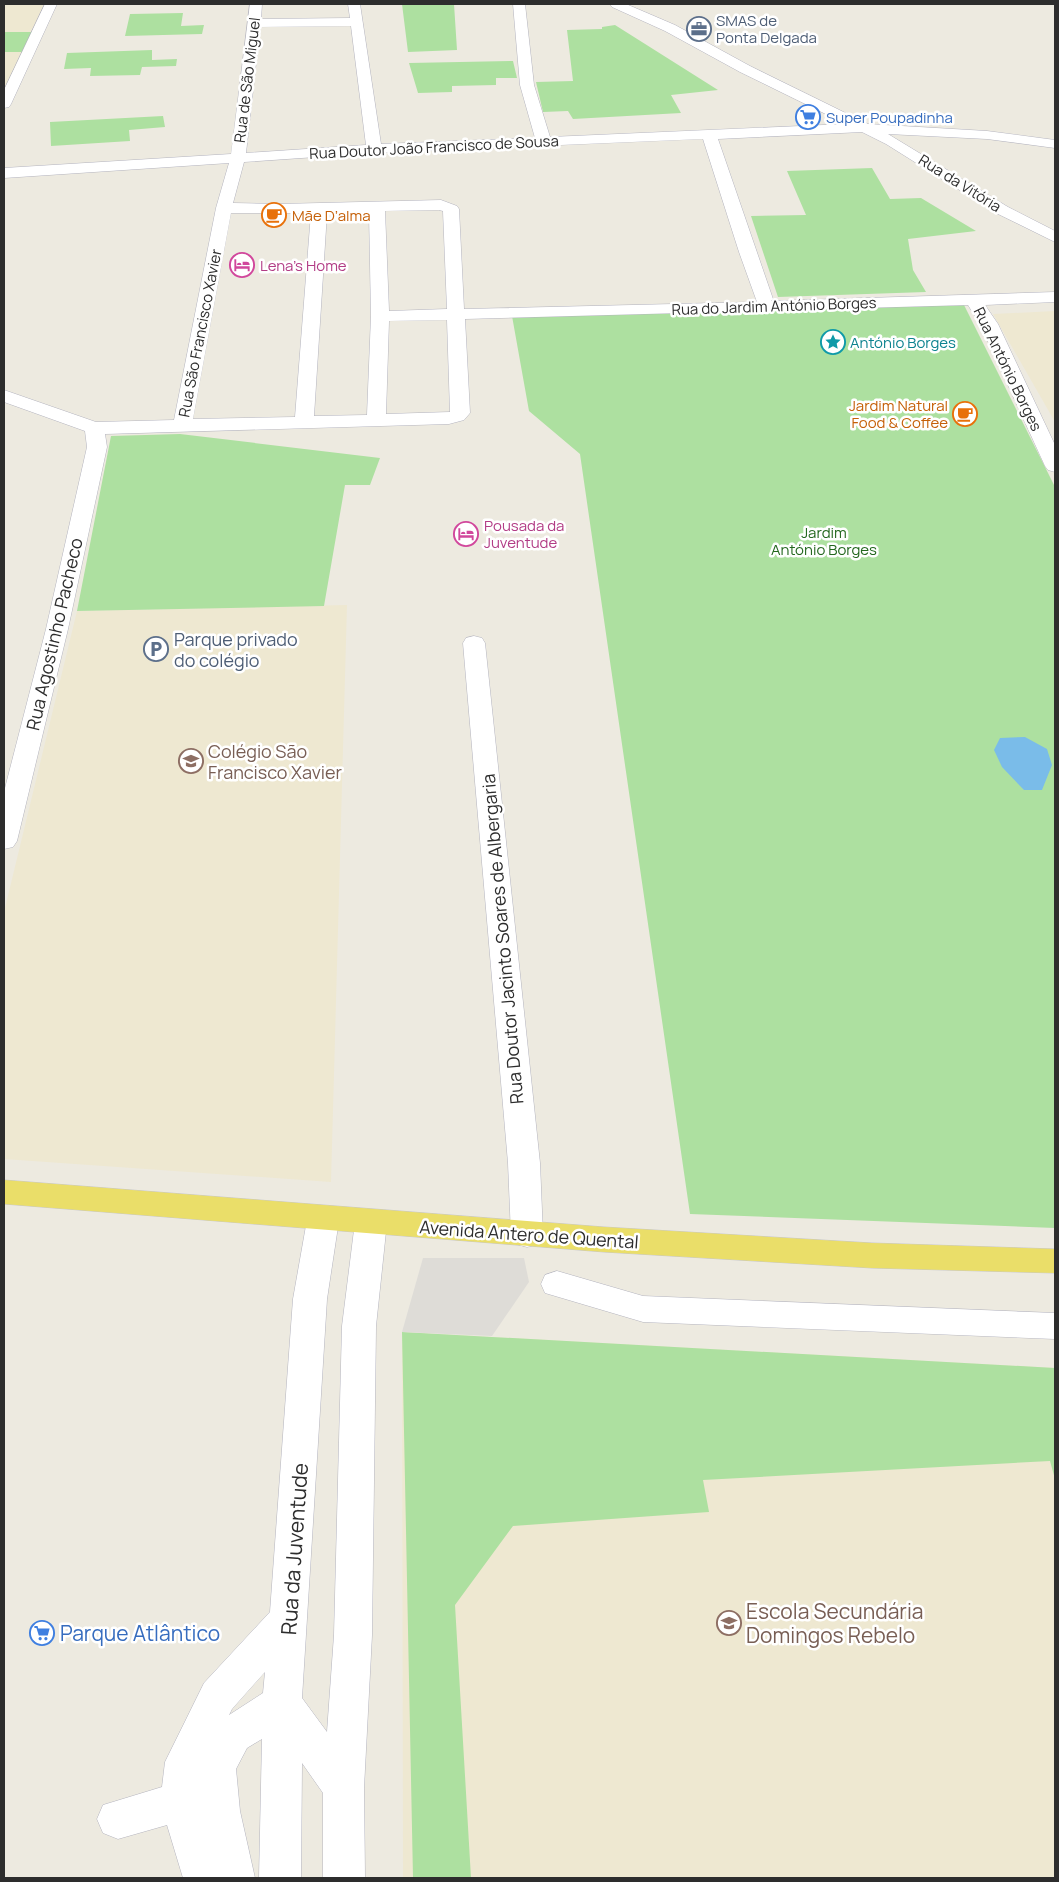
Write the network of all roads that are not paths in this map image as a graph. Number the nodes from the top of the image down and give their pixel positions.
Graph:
1 (50, 4) edge
2 (256, 4) edge
3 (354, 4) edge
4 (519, 4) edge
5 (616, 4) edge
6 (356, 22) junction
7 (253, 23) junction
8 (4, 104) edge
9 (864, 128) junction
10 (704, 134) junction
11 (544, 142) junction
12 (1055, 144) edge
13 (374, 149) junction
14 (238, 157) junction
15 (4, 173) edge
16 (378, 207) junction
17 (224, 208) junction
18 (319, 208) junction
19 (1055, 237) edge
20 (1055, 297) edge
21 (764, 299) dead end
22 (973, 300) junction
23 (456, 315) junction
24 (380, 316) junction
25 (4, 396) edge
26 (376, 420) junction
27 (304, 421) junction
28 (183, 424) junction
29 (94, 428) junction
30 (1054, 461) edge
31 (474, 643) dead end
32 (4, 841) edge
33 (4, 1192) edge
34 (323, 1220) junction
35 (371, 1222) junction
36 (527, 1235) junction
37 (1055, 1261) edge
38 (557, 1284) dead end
39 (1055, 1326) edge
40 (289, 1619) junction
41 (282, 1703) junction
42 (344, 1788) junction
43 (181, 1801) junction
44 (118, 1819) dead end
45 (204, 1878) edge
46 (234, 1878) edge
47 (280, 1878) edge
48 (344, 1878) edge

1 - 8 street
2 - 7 street, Rua de São Miguel
3 - 6 street
4 - 11 street
5 - 9 street, Rua da Vitória
6 - 7 street
6 - 13 street
7 - 14 street, Rua de São Miguel
9 - 10 street, Rua Doutor João Francisco de Sousa
9 - 12 street, Rua Doutor João Francisco de Sousa
9 - 19 street, Rua da Vitória
10 - 11 street, Rua Doutor João Francisco de Sousa
10 - 21 street
11 - 13 street, Rua Doutor João Francisco de Sousa
13 - 14 street, Rua Doutor João Francisco de Sousa
14 - 15 street, Rua Doutor João Francisco de Sousa
14 - 17 street, Rua São Francisco Xavier
16 - 18 street
16 - 23 street
16 - 24 street
17 - 18 street
17 - 28 street, Rua São Francisco Xavier
18 - 27 street
20 - 22 street, Rua do Jardim António Borges
22 - 23 street, Rua do Jardim António Borges
22 - 30 street, Rua António Borges
23 - 24 street, Rua do Jardim António Borges
23 - 26 street
24 - 26 street
25 - 29 street
26 - 27 street
27 - 28 street
28 - 29 street, Rua São Francisco Xavier
29 - 32 street, Rua Agostinho Pacheco
31 - 36 street, Rua Doutor Jacinto Soares de Albergaria
33 - 34 main road, Avenida Antero de Quental
34 - 35 main road, Avenida Antero de Quental
34 - 40 street, Rua da Juventude
35 - 36 main road, Avenida Antero de Quental
35 - 42 street
36 - 37 main road, Avenida Antero de Quental
38 - 39 street
40 - 41 street, Rua da Juventude
40 - 43 street
41 - 42 street
41 - 46 street
41 - 47 street, Rua da Juventude
42 - 48 street
43 - 44 street
43 - 45 street

